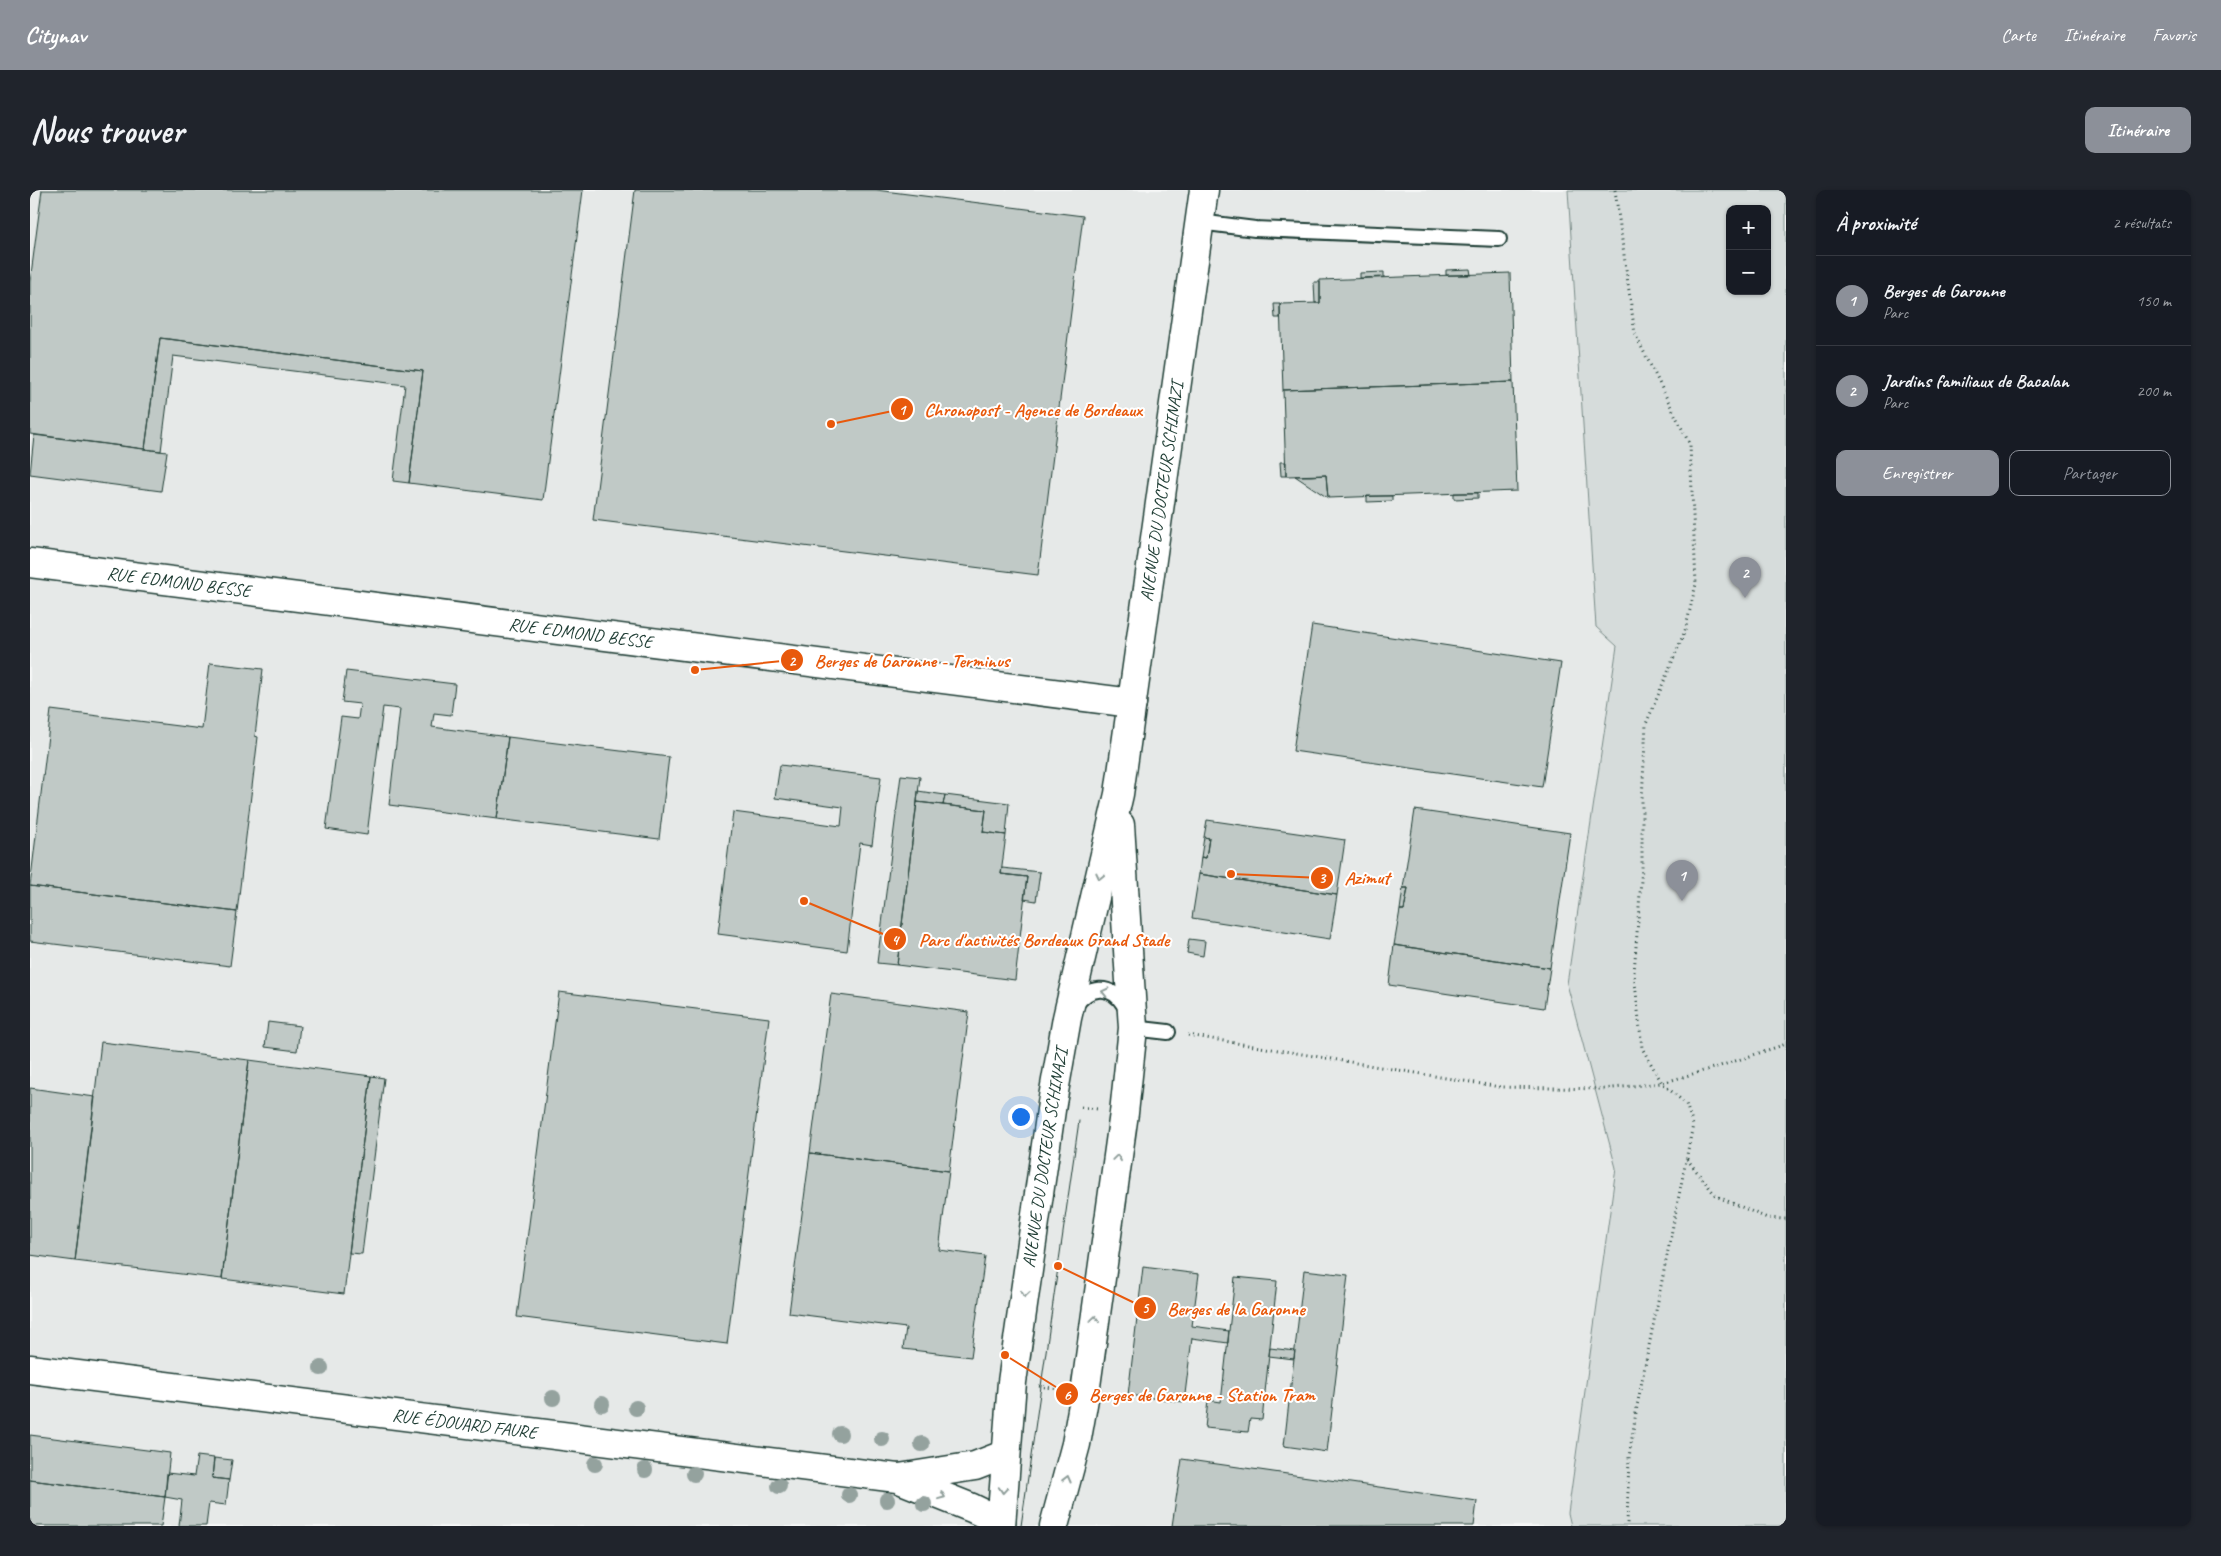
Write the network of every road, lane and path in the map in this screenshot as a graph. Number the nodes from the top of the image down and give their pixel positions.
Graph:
1 (1204, 190) edge
2 (1614, 190) edge
3 (1199, 222) junction
4 (1499, 239) dead end
5 (30, 563) edge
6 (1132, 703) junction
7 (1119, 794) junction
8 (1067, 1018) junction
9 (1132, 1028) junction
10 (1168, 1032) joint
11 (1786, 1044) edge
12 (1662, 1082) junction
13 (1078, 1106) dead end
14 (1104, 1110) dead end
15 (1686, 1158) junction
16 (1786, 1219) edge
17 (30, 1369) edge
18 (1034, 1386) dead end
19 (1065, 1390) dead end
20 (1006, 1454) junction
21 (897, 1478) junction
22 (1001, 1524) edge
23 (1054, 1526) edge
24 (1628, 1526) edge

1 - 3 street, AVENUE DU DOCTEUR SCHINAZI
2 - 12 path
3 - 4 lane
3 - 6 street, AVENUE DU DOCTEUR SCHINAZI
5 - 6 street, RUE EDMOND BESSE
6 - 7 street, AVENUE DU DOCTEUR SCHINAZI
7 -> 8 street, AVENUE DU DOCTEUR SCHINAZI
7 - 9 street, AVENUE DU DOCTEUR SCHINAZI
9 -> 8 lane
8 -> 20 street, AVENUE DU DOCTEUR SCHINAZI
9 - 10 lane
23 -> 9 street, AVENUE DU DOCTEUR SCHINAZI
10 - 12 path
11 - 12 path
12 - 15 path
13 - 14 path
15 - 16 path
15 - 24 path
17 - 21 street, RUE ÉDOUARD FAURE
18 - 19 path
20 - 21 street, RUE ÉDOUARD FAURE
20 -> 22 street, AVENUE DU DOCTEUR SCHINAZI
21 -> 22 street, RUE ÉDOUARD FAURE

